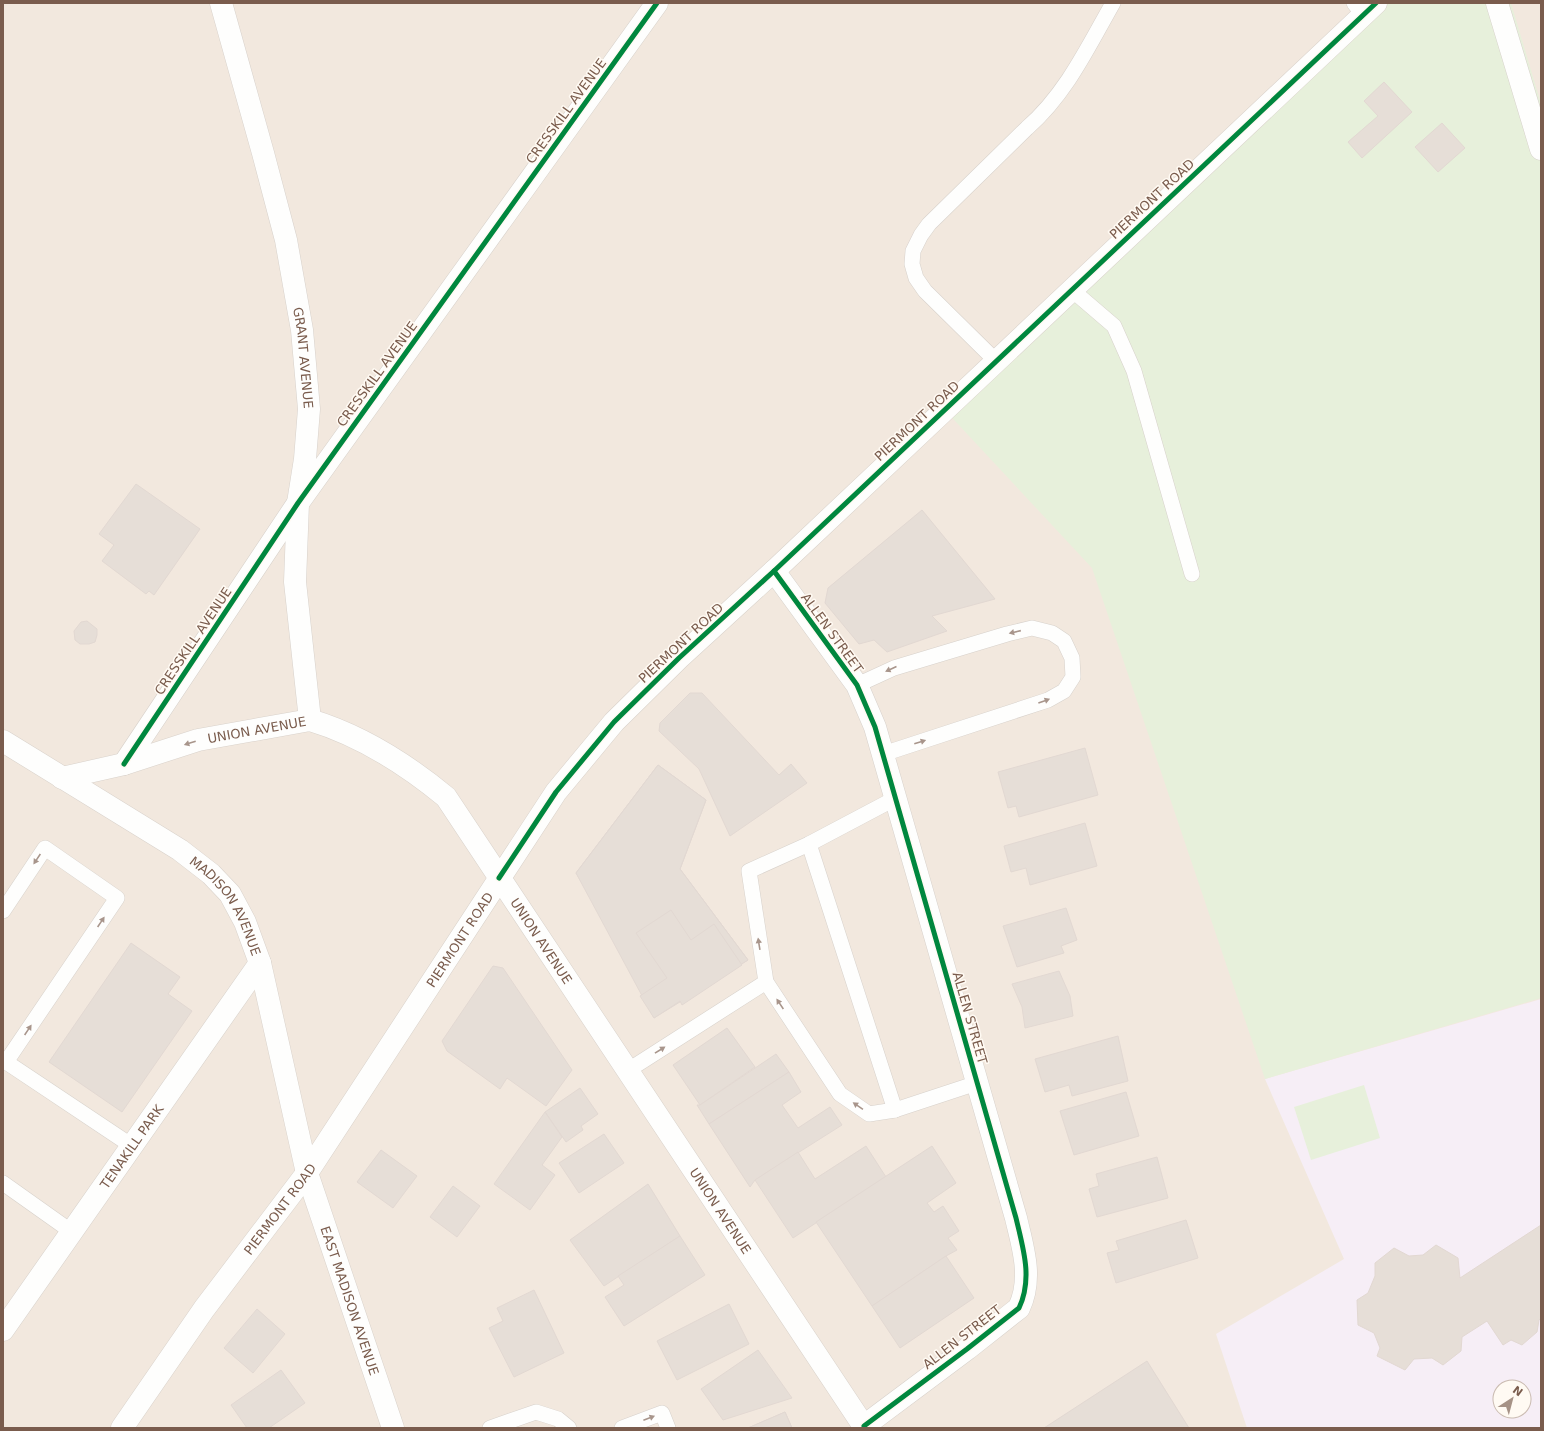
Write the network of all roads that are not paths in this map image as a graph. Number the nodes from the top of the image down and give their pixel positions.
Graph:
1 (221, 3) edge
2 (657, 3) edge
3 (1113, 3) edge
4 (1497, 3) edge
5 (1364, 7) edge
6 (1541, 149) edge
7 (1072, 290) junction
8 (996, 361) junction
9 (298, 503) junction
10 (774, 572) junction
11 (1192, 574) dead end
12 (857, 685) junction
13 (310, 720) junction
14 (3, 741) edge
15 (883, 754) junction
16 (124, 764) junction
17 (62, 778) junction
18 (896, 798) junction
19 (809, 844) junction
20 (499, 878) junction
21 (3, 911) edge
22 (260, 963) junction
23 (766, 982) junction
24 (5, 1061) edge
25 (627, 1070) junction
26 (977, 1083) junction
27 (895, 1110) junction
28 (132, 1146) junction
29 (307, 1173) junction
30 (3, 1183) edge
31 (72, 1232) junction
32 (3, 1330) edge
33 (864, 1427) edge
34 (122, 1428) edge
35 (393, 1428) edge
36 (490, 1428) edge
37 (569, 1428) edge
38 (622, 1428) edge
39 (668, 1428) edge

1 - 9 street, GRANT AVENUE
2 - 9 street, CRESSKILL AVENUE
3 - 8 lane
4 - 6 street
5 - 7 street, PIERMONT ROAD
7 - 8 street, PIERMONT ROAD
7 - 11 lane
8 - 10 street, PIERMONT ROAD
9 - 13 street, GRANT AVENUE
9 - 16 street, CRESSKILL AVENUE
10 - 12 street, ALLEN STREET
10 - 20 street, PIERMONT ROAD
12 - 15 street, ALLEN STREET
15 -> 12 lane
13 -> 16 street, UNION AVENUE
13 - 20 street, UNION AVENUE
14 - 17 street, MADISON AVENUE
15 - 18 street, ALLEN STREET
16 - 17 street, UNION AVENUE
17 - 22 street, MADISON AVENUE
18 - 19 lane
18 - 26 street, ALLEN STREET
23 -> 19 lane
19 - 27 lane
20 - 25 street, UNION AVENUE
20 - 29 street, PIERMONT ROAD
24 -> 21 lane
22 - 28 street, TENAKILL PARK
22 - 29 street, MADISON AVENUE
25 -> 23 lane
27 -> 23 lane
24 - 28 lane
25 - 33 street, UNION AVENUE
26 - 27 lane
26 - 33 street, ALLEN STREET
28 - 31 street, TENAKILL PARK
29 - 34 street, PIERMONT ROAD
29 - 35 street, EAST MADISON AVENUE
30 - 31 lane
31 - 32 street, TENAKILL PARK
36 - 37 lane
38 -> 39 lane

